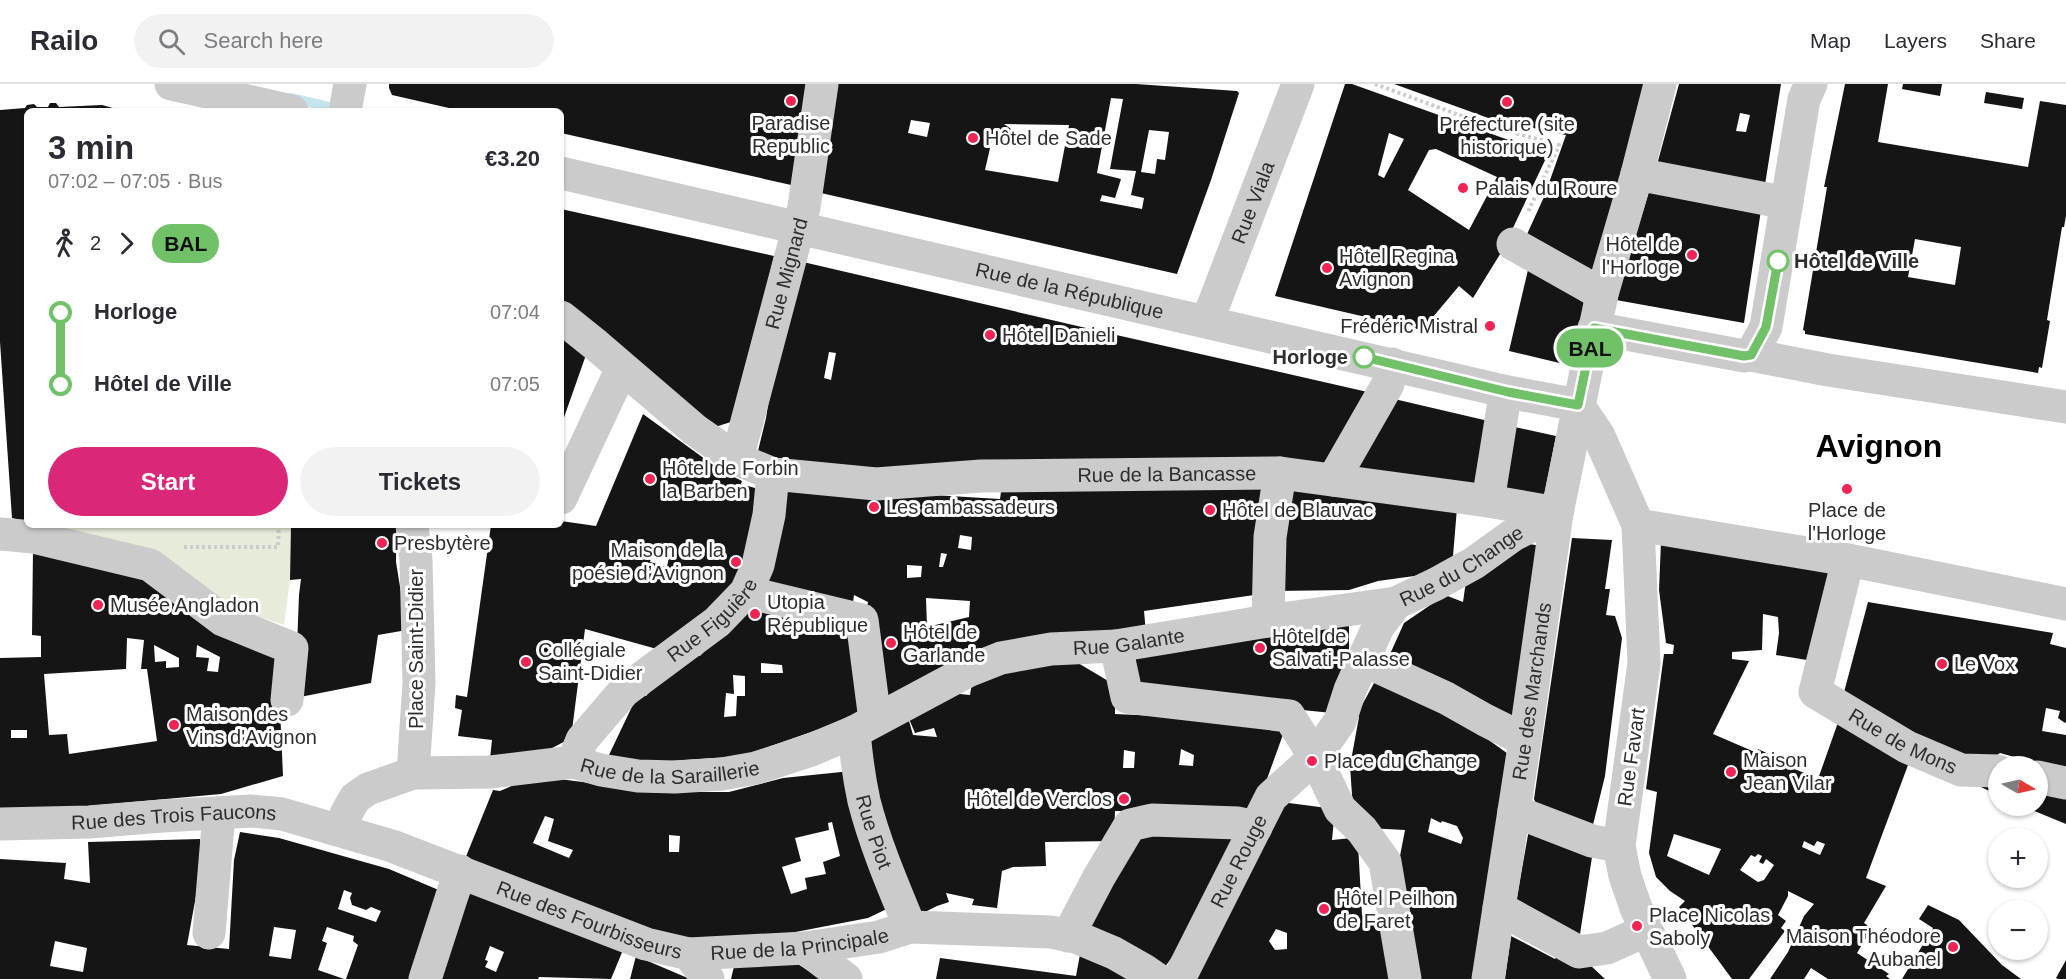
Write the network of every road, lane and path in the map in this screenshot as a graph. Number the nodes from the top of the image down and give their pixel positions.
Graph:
1 (171, 84) edge
2 (350, 84) edge
3 (822, 84) edge
4 (1298, 84) edge
5 (1375, 84) edge
6 (1660, 84) edge
7 (1811, 84) edge
8 (279, 108) edge
9 (346, 108) edge
10 (564, 174) edge
11 (1637, 174) junction
12 (1787, 203) junction
13 (799, 228) junction
14 (1513, 244) joint
15 (1602, 294) junction
16 (564, 320) edge
17 (1207, 322) junction
18 (1594, 328) junction
19 (1758, 341) junction
20 (1392, 364) junction
21 (622, 368) junction
22 (1508, 392) junction
23 (1578, 405) junction
24 (2066, 407) edge
25 (737, 459) junction
26 (1280, 473) junction
27 (773, 474) junction
28 (1334, 480) junction
29 (564, 492) edge
30 (1488, 501) junction
31 (1557, 513) junction
32 (1638, 525) junction
33 (279, 528) edge
34 (412, 528) edge
35 (0, 534) edge
36 (183, 547) dead end
37 (1846, 570) junction
38 (746, 592) junction
39 (1396, 603) junction
40 (2066, 604) edge
41 (1268, 621) junction
42 (1116, 646) junction
43 (1363, 660) junction
44 (287, 700) dead end
45 (865, 726) junction
46 (1526, 740) junction
47 (1315, 757) junction
48 (573, 762) junction
49 (1988, 771) edge
50 (413, 773) junction
51 (2048, 779) edge
52 (2066, 783) edge
53 (1514, 812) junction
54 (219, 813) junction
55 (0, 824) edge
56 (1256, 827) junction
57 (345, 831) junction
58 (1619, 846) junction
59 (460, 871) junction
60 (1499, 908) junction
61 (910, 927) junction
62 (1647, 930) junction
63 (209, 933) dead end
64 (1072, 937) junction
65 (805, 948) junction
66 (699, 967) edge
67 (1146, 976) edge
68 (425, 979) edge
69 (846, 979) edge
70 (1179, 979) edge
71 (1405, 979) edge
72 (1488, 979) edge
73 (1670, 979) edge

1 - 8 street
2 - 9 street
3 - 13 street, Rue Mignard
4 - 17 street, Rue Viala
5 - 14 path
6 - 11 street
7 - 12 street
10 - 13 street, Rue de la République
11 - 12 street
11 - 15 street
12 - 19 street
13 - 17 street, Rue de la République
13 - 25 street, Rue Mignard
14 - 15 street
15 - 18 street
16 - 21 street, Rue de la Bancasse
17 - 20 street, Rue de la République
18 - 19 street
18 - 23 street
19 - 24 street
20 - 22 street, Rue de la République
20 - 28 street
21 - 25 street, Rue de la Bancasse
21 - 29 street
22 - 23 street, Rue de la République
22 - 30 street
23 - 31 street, Rue des Marchands
23 - 32 street
25 - 27 street, Rue de la Bancasse
26 - 27 street, Rue de la Bancasse
26 - 28 street, Rue de la Bancasse
26 - 41 street
27 - 38 street, Rue Figuière
28 - 30 street, Rue de la Bancasse
30 - 31 street, Rue de la Bancasse
31 - 39 street, Rue du Change
31 - 46 street, Rue des Marchands
32 - 37 street
32 - 58 street, Rue Favart
33 - 36 path
34 - 50 street, Place Saint-Didier
35 - 44 street
37 - 40 street
37 - 49 street, Rue de Mons
38 - 45 street, Rue Piot
38 - 48 street, Rue Figuière
39 - 41 street, Rue Galante
39 - 43 street, Rue du Change
41 - 42 street, Rue Galante
42 - 45 street, Rue Galante
42 - 47 street
43 - 46 street
43 - 47 street, Rue du Change
45 - 48 street, Rue de la Saraillerie
45 - 61 street, Rue Piot
46 - 53 street, Rue des Marchands
47 - 56 street, Rue Rouge
47 - 71 street
48 - 50 street, Rue de la Saraillerie
50 - 57 street, Rue de la Saraillerie
51 - 52 street
53 - 58 street
53 - 60 street, Rue des Marchands
54 - 55 street, Rue des Trois Faucons
54 - 57 street, Rue des Trois Faucons
54 - 63 street
56 - 64 street
56 - 70 street, Rue Rouge
57 - 59 street
58 - 62 street, Rue Favart
59 - 66 street, Rue des Fourbisseurs
59 - 68 street
60 - 62 street
60 - 72 street, Rue des Marchands
61 - 64 street, Rue de la Principale
61 - 65 street, Rue de la Principale
62 - 73 street, Rue Favart
64 - 67 street
65 - 66 street, Rue de la Principale
65 - 69 street

